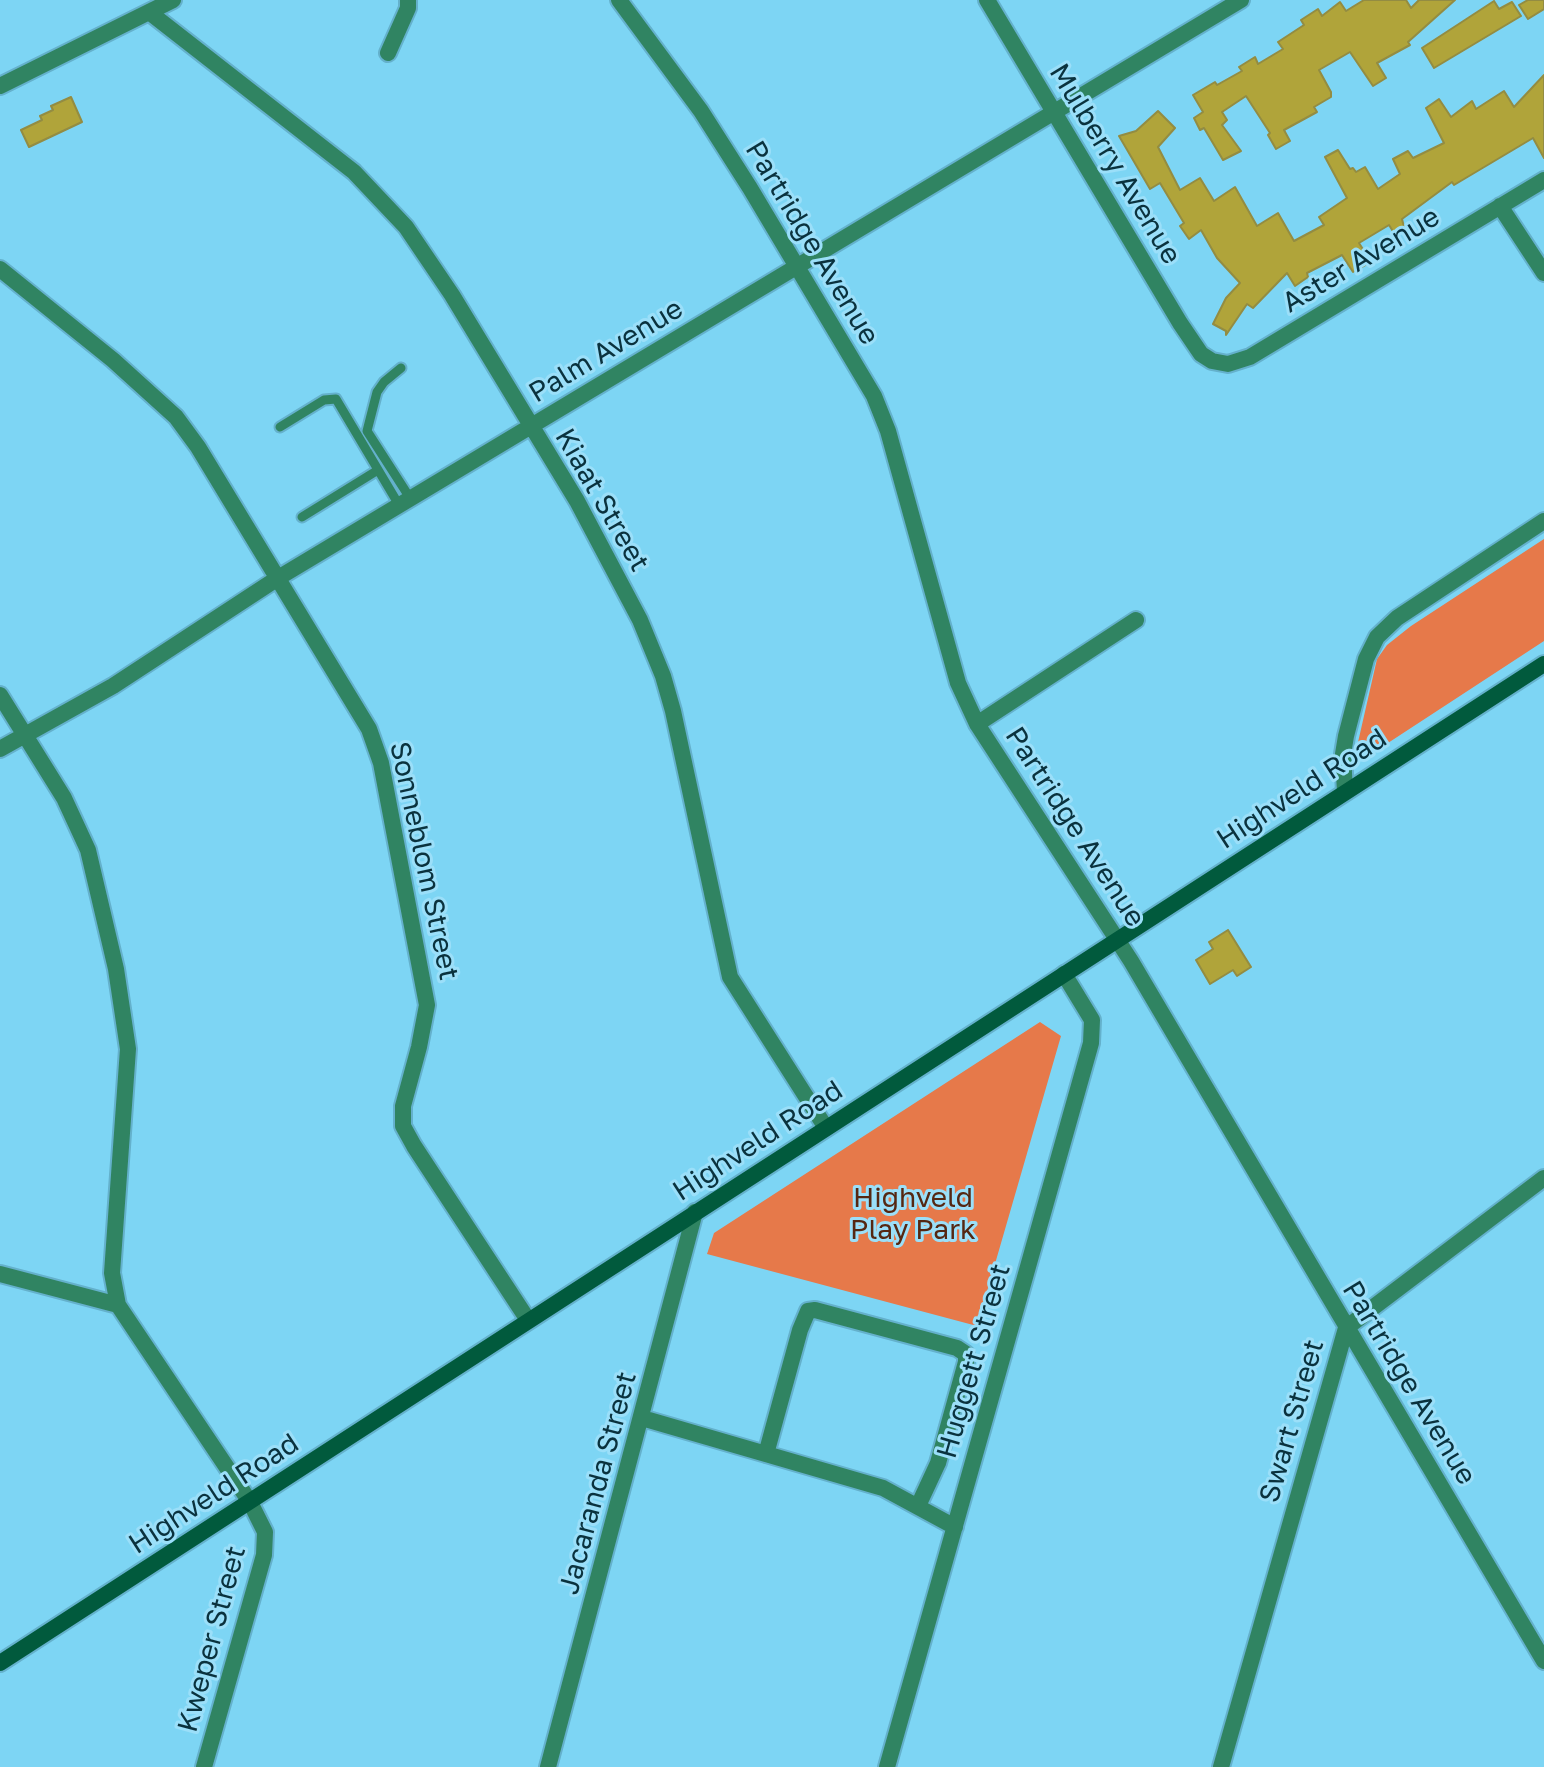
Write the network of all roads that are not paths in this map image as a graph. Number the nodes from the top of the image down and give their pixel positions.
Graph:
1 (173, 0) edge
2 (408, 0) edge
3 (619, 0) edge
4 (987, 0) edge
5 (1241, 0) edge
6 (149, 12) junction
7 (388, 53) dead end
8 (0, 86) edge
9 (1054, 113) junction
10 (1544, 180) edge
11 (1500, 206) junction
12 (797, 268) junction
13 (0, 269) edge
14 (1544, 273) edge
15 (1201, 354) joint
16 (401, 368) dead end
17 (530, 426) junction
18 (280, 427) dead end
19 (378, 470) junction
20 (404, 502) junction
21 (302, 517) dead end
22 (1544, 521) edge
23 (278, 578) junction
24 (1136, 620) dead end
25 (1544, 664) edge
26 (0, 695) edge
27 (977, 724) junction
28 (25, 735) junction
29 (0, 749) edge
30 (1345, 792) junction
31 (1118, 940) junction
32 (1064, 974) junction
33 (826, 1128) junction
34 (1544, 1178) edge
35 (695, 1212) junction
36 (0, 1274) edge
37 (118, 1305) junction
38 (528, 1320) junction
39 (1346, 1328) junction
40 (642, 1418) junction
41 (766, 1454) junction
42 (250, 1502) junction
43 (918, 1506) junction
44 (955, 1527) junction
45 (1544, 1661) edge
46 (0, 1663) edge
47 (204, 1767) edge
48 (548, 1767) edge
49 (887, 1767) edge
50 (1221, 1767) edge

1 - 6 street
2 - 7 street
3 - 12 street, Partridge Avenue
4 - 9 street, Mulberry Avenue
5 - 9 street, Palm Avenue
6 - 8 street
6 - 17 street, Kiaat Street
9 - 12 street, Palm Avenue
9 - 15 street, Mulberry Avenue
10 - 11 street, Aster Avenue
11 - 14 street
11 - 15 street, Aster Avenue
12 - 17 street, Palm Avenue
12 - 27 street, Partridge Avenue
13 - 23 street, Sonneblom Street
16 - 20 lane
17 - 20 street, Palm Avenue
17 - 33 street, Kiaat Street
18 - 19 lane
19 - 20 lane
19 - 21 lane
20 - 23 street, Palm Avenue
22 - 30 street
23 - 28 street, Palm Avenue
23 - 38 street, Sonneblom Street
24 - 27 street
25 - 30 street, Highveld Road
26 - 28 street
27 - 31 street, Partridge Avenue
28 - 29 street, Palm Avenue
28 - 37 street
30 - 31 street, Highveld Road
31 - 32 street, Highveld Road
31 - 39 street, Partridge Avenue
32 - 33 street, Highveld Road
32 - 44 street, Huggett Street
33 - 35 street, Highveld Road
34 - 39 street, Swart Street
35 - 38 street, Highveld Road
35 - 40 street, Jacaranda Street
36 - 37 street
37 - 42 street, Kweper Street
38 - 42 street, Highveld Road
39 - 45 street, Partridge Avenue
39 - 50 street, Swart Street
40 - 41 street
40 - 48 street, Jacaranda Street
41 - 43 street
41 - 43 street
42 - 46 street, Highveld Road
42 - 47 street, Kweper Street
43 - 44 street
44 - 49 street, Huggett Street

